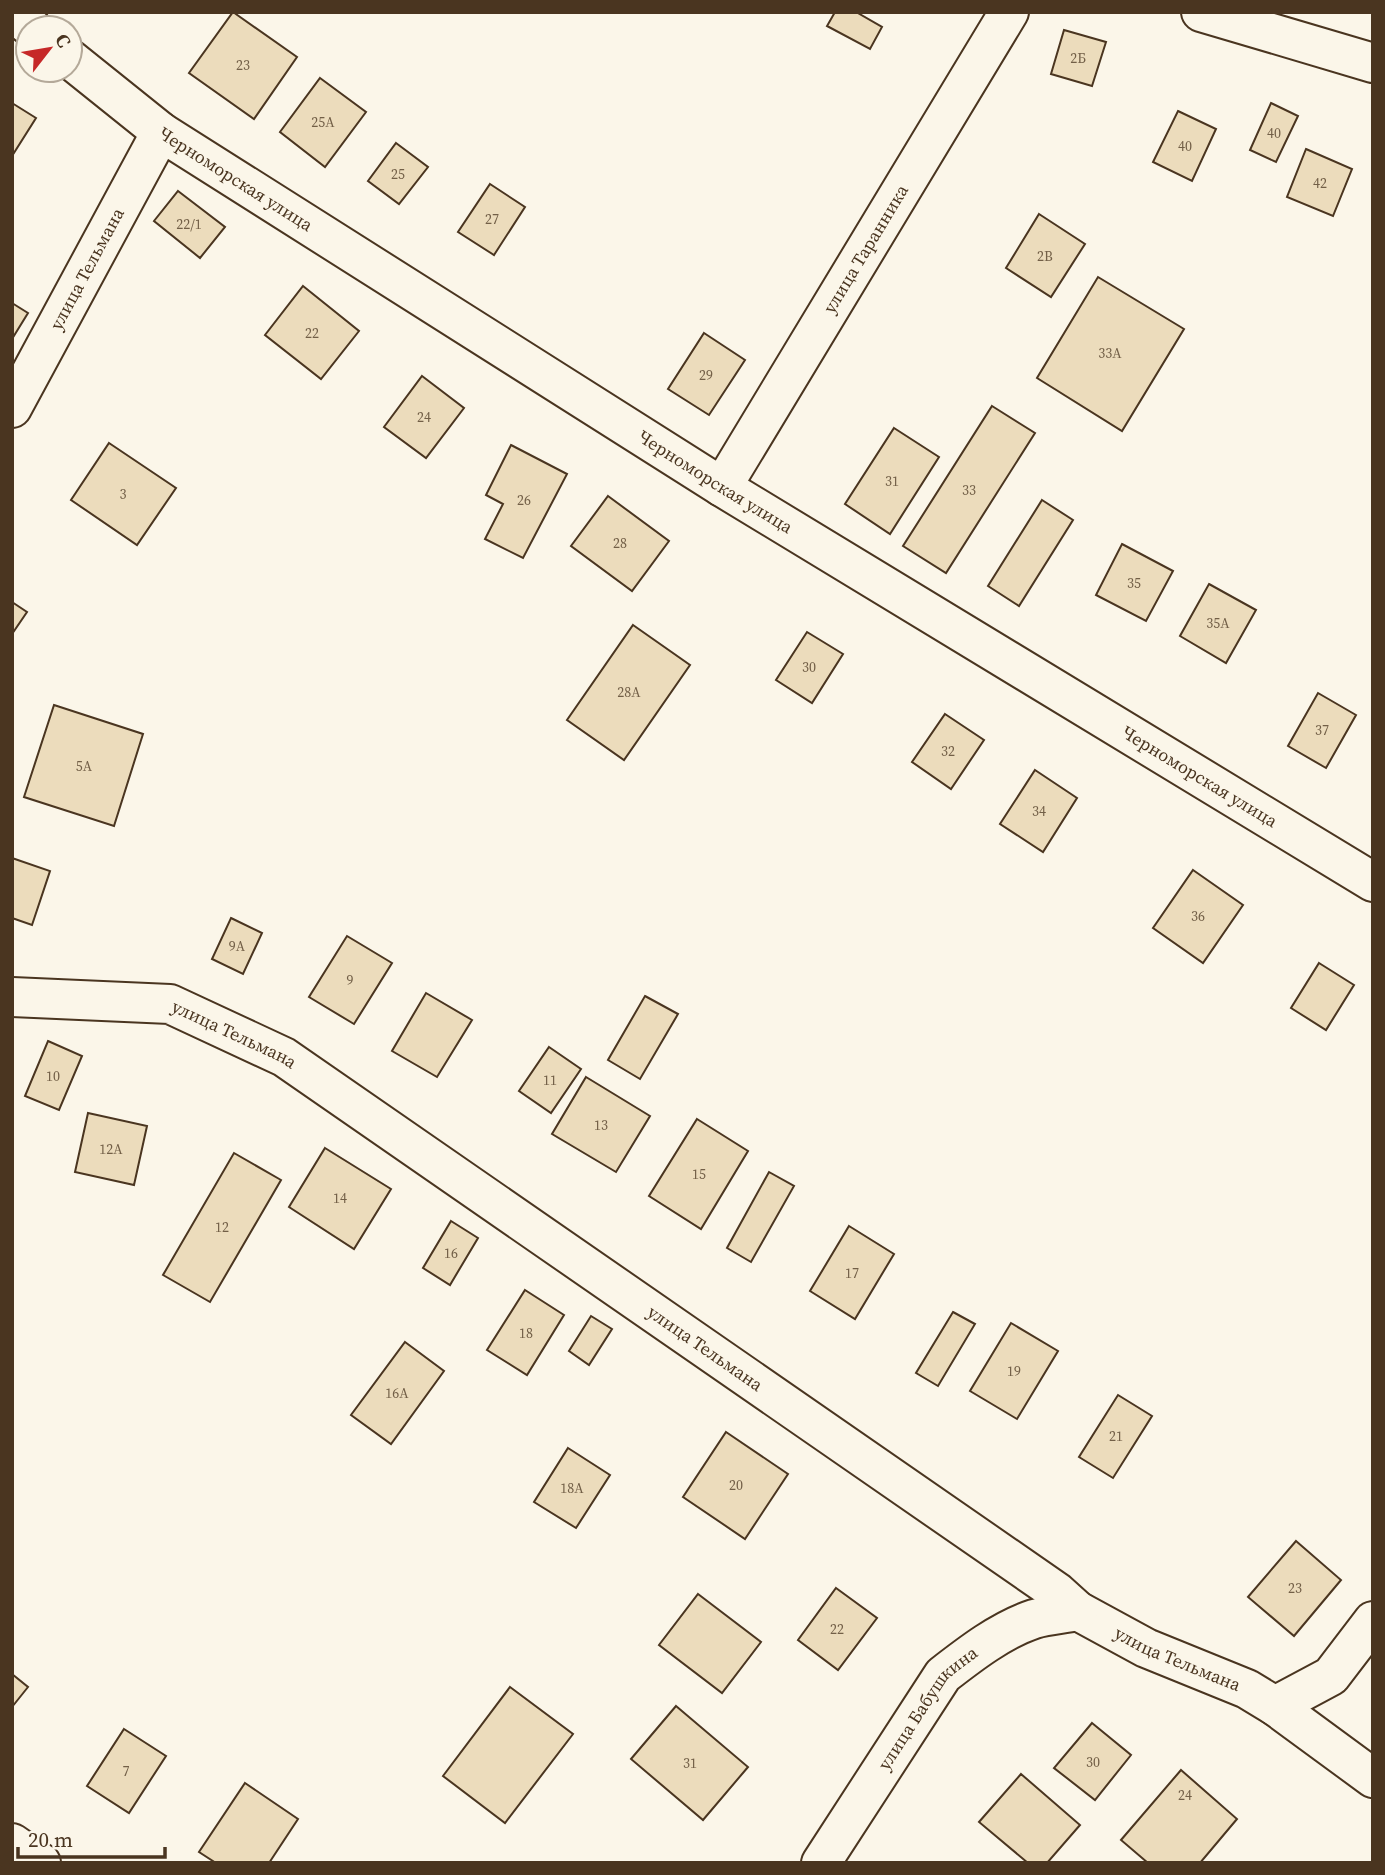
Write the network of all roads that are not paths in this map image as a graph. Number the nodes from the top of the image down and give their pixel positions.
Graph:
1 (1009, 12) edge
2 (1201, 12) edge
3 (1373, 63) edge
4 (84, 70) edge
5 (161, 132) junction
6 (12, 408) edge
7 (722, 487) junction
8 (1373, 883) edge
9 (12, 997) edge
10 (1078, 1611) junction
11 (1373, 1620) edge
12 (1275, 1706) junction
13 (1373, 1778) edge
14 (12, 1843) edge
15 (41, 1863) edge
16 (821, 1863) edge

1 - 7 street, улица Таранника
2 - 3 street
4 - 5 street, Черноморская улица
5 - 6 street, улица Тельмана
5 - 7 street, Черноморская улица
7 - 8 street, Черноморская улица
9 - 10 street, улица Тельмана
10 - 12 street, улица Тельмана
10 - 16 street, улица Бабушкина
11 - 12 street
12 - 13 street, улица Тельмана
14 - 15 street

